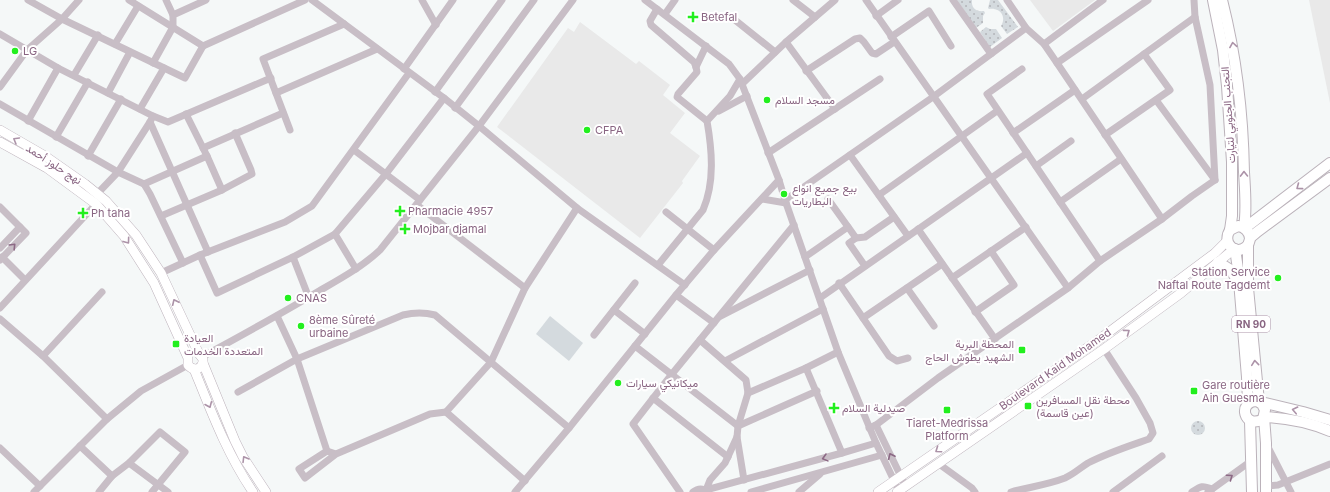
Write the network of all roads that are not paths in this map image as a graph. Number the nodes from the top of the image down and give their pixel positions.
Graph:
1 (28, 0) edge
2 (79, 0) edge
3 (129, 0) edge
4 (166, 0) edge
5 (206, 0) edge
6 (305, 0) edge
7 (312, 0) edge
8 (422, 0) edge
9 (452, 0) edge
10 (502, 0) edge
11 (534, 0) edge
12 (573, 0) edge
13 (645, 0) edge
14 (675, 0) edge
15 (793, 0) edge
16 (835, 0) edge
17 (866, 0) edge
18 (898, 0) edge
19 (953, 0) edge
20 (1007, 0) edge
21 (1103, 0) edge
22 (1148, 0) edge
23 (1194, 0) edge
24 (1213, 0) edge
25 (1222, 0) edge
26 (37, 2) edge
27 (138, 6) junction
28 (657, 9) junction
29 (665, 14) junction
30 (173, 15) junction
31 (730, 16) dead end
32 (876, 16) junction
33 (815, 17) junction
34 (1195, 17) junction
35 (62, 19) junction
36 (344, 24) junction
37 (436, 25) junction
38 (173, 27) junction
39 (1026, 28) junction
40 (0, 34) edge
41 (98, 35) junction
42 (893, 39) junction
43 (786, 42) junction
44 (115, 44) junction
45 (1044, 44) junction
46 (203, 46) junction
47 (706, 46) junction
48 (951, 46) dead end
49 (377, 49) junction
50 (27, 50) junction
51 (130, 52) junction
52 (776, 52) junction
53 (991, 54) junction
54 (1144, 54) junction
55 (153, 63) junction
56 (1057, 63) junction
57 (696, 67) junction
58 (58, 68) junction
59 (164, 68) junction
60 (1022, 69) dead end
61 (407, 71) junction
62 (806, 71) junction
63 (74, 75) junction
64 (271, 78) junction
65 (880, 79) dead end
66 (741, 81) junction
67 (88, 82) junction
68 (0, 88) edge
69 (1075, 90) junction
70 (108, 92) junction
71 (435, 92) junction
72 (276, 93) junction
73 (747, 96) junction
74 (933, 97) junction
75 (444, 98) junction
76 (121, 99) junction
77 (1082, 99) junction
78 (1156, 100) junction
79 (0, 104) edge
80 (456, 108) junction
81 (140, 109) junction
82 (835, 109) junction
83 (997, 111) junction
84 (716, 112) junction
85 (283, 113) junction
86 (186, 114) junction
87 (152, 119) junction
88 (28, 121) junction
89 (707, 121) junction
90 (479, 126) junction
91 (0, 130) edge
92 (290, 130) dead end
93 (235, 133) junction
94 (1012, 133) junction
95 (1105, 134) junction
96 (962, 136) junction
97 (56, 137) junction
98 (1072, 140) dead end
99 (0, 142) edge
100 (203, 148) junction
101 (354, 150) junction
102 (768, 153) junction
103 (1027, 153) junction
104 (850, 155) junction
105 (88, 156) junction
106 (207, 156) junction
107 (1121, 159) junction
108 (1330, 163) edge
109 (1036, 166) junction
110 (118, 172) junction
111 (172, 172) junction
112 (385, 175) junction
113 (1330, 178) edge
114 (992, 179) junction
115 (779, 180) junction
116 (1215, 180) junction
117 (144, 184) junction
118 (222, 190) junction
119 (97, 194) junction
120 (1245, 194) junction
121 (879, 195) junction
122 (762, 199) junction
123 (828, 199) dead end
124 (785, 201) junction
125 (1060, 202) junction
126 (418, 203) junction
127 (96, 204) junction
128 (187, 204) junction
129 (0, 207) edge
130 (578, 208) junction
131 (1270, 210) junction
132 (666, 212) dead end
133 (161, 216) junction
134 (894, 217) junction
135 (1162, 219) junction
136 (794, 225) junction
137 (20, 227) junction
138 (848, 227) junction
139 (1026, 227) junction
140 (1245, 228) junction
141 (918, 229) junction
142 (687, 230) junction
143 (1230, 230) junction
144 (335, 234) junction
145 (908, 236) junction
146 (856, 238) junction
147 (1249, 242) junction
148 (1232, 246) junction
149 (0, 248) edge
150 (714, 250) junction
151 (991, 251) junction
152 (208, 252) junction
153 (200, 255) junction
154 (805, 257) junction
155 (1, 258) edge
156 (293, 258) junction
157 (1100, 261) junction
158 (1218, 262) junction
159 (183, 263) junction
160 (942, 264) junction
161 (658, 265) junction
162 (865, 266) junction
163 (356, 269) junction
164 (810, 270) junction
165 (161, 273) junction
166 (952, 278) junction
167 (25, 280) junction
168 (635, 283) dead end
169 (840, 283) junction
170 (1239, 284) junction
171 (685, 285) junction
172 (524, 288) junction
173 (907, 288) junction
174 (1068, 288) junction
175 (102, 292) dead end
176 (676, 295) junction
177 (309, 298) junction
178 (820, 298) junction
179 (0, 308) edge
180 (823, 309) junction
181 (614, 310) junction
182 (975, 312) junction
183 (277, 316) junction
184 (864, 318) junction
185 (0, 319) edge
186 (716, 320) junction
187 (934, 326) dead end
188 (594, 334) dead end
189 (645, 334) junction
190 (995, 339) junction
191 (700, 340) junction
192 (635, 346) junction
193 (1104, 349) junction
194 (838, 352) junction
195 (43, 356) junction
196 (201, 358) junction
197 (908, 358) dead end
198 (296, 359) junction
199 (725, 361) junction
200 (491, 362) junction
201 (190, 364) junction
202 (806, 368) junction
203 (672, 374) junction
204 (817, 391) junction
205 (238, 392) dead end
206 (748, 393) junction
207 (653, 398) junction
208 (1259, 402) junction
209 (1248, 403) junction
210 (446, 412) junction
211 (1264, 417) junction
212 (107, 419) junction
213 (1330, 420) edge
214 (1250, 421) junction
215 (738, 426) junction
216 (873, 426) junction
217 (569, 428) junction
218 (1330, 430) edge
219 (737, 437) junction
220 (876, 442) junction
221 (1266, 443) junction
222 (80, 446) junction
223 (0, 448) edge
224 (327, 451) junction
225 (842, 453) junction
226 (336, 454) junction
227 (882, 455) junction
228 (1162, 456) dead end
229 (728, 457) junction
230 (1252, 461) junction
231 (129, 463) junction
232 (939, 464) junction
233 (1330, 464) edge
234 (822, 471) junction
235 (112, 476) junction
236 (897, 478) junction
237 (744, 480) junction
238 (525, 481) junction
239 (1286, 481) junction
240 (158, 485) junction
241 (40, 486) junction
242 (1266, 489) edge
243 (1278, 489) edge
244 (901, 490) edge
245 (707, 491) edge
246 (972, 491) edge
247 (1210, 491) edge
248 (34, 492) edge
249 (99, 492) edge
250 (152, 492) edge
251 (168, 492) edge
252 (253, 492) edge
253 (266, 492) edge
254 (515, 492) edge
255 (680, 492) edge
256 (692, 492) edge
257 (751, 492) edge
258 (799, 492) edge
259 (878, 492) edge
260 (1011, 492) edge
261 (1113, 492) edge
262 (1192, 492) edge
263 (1252, 492) edge
264 (1291, 492) edge

1 - 26 street
2 - 35 street
3 - 27 street
4 - 30 street
5 - 30 street
6 - 46 street
7 - 36 street
8 - 37 street
9 - 37 street
10 - 71 street
11 - 80 street
12 - 90 street
13 - 28 street
14 - 29 street
15 - 33 street
16 - 33 street
17 - 32 street
18 - 32 street
19 - 53 street
20 - 39 street
21 - 45 street
22 - 56 street
23 - 34 street
24 - 143 highway, التجنب الجنوبي لتيارت
120 -> 25 highway, التجنب الجنوبي لتيارت
26 - 35 street
27 - 38 street
27 - 44 street
28 - 29 street
28 - 57 street
29 - 47 street
30 - 38 street
31 - 52 street
32 - 42 street
33 - 43 street
34 - 54 street
34 - 116 street
35 - 41 street
35 - 50 street
36 - 49 street
36 - 64 street
37 - 61 street
38 - 46 street
38 - 55 street
39 - 45 street
39 - 53 street
40 - 50 street
41 - 44 street
41 - 63 street
42 - 48 street
42 - 62 street
42 - 74 street
43 - 52 street
43 - 62 street
44 - 51 street
45 - 56 street
46 - 59 street
47 - 57 street
47 - 66 street
49 - 61 street
49 - 72 street
50 - 58 street
50 - 68 street
51 - 55 street
51 - 70 street
52 - 66 street
53 - 74 street
54 - 77 street
54 - 78 street
55 - 59 street
56 - 69 street
57 - 89 street
58 - 63 street
58 - 88 street
59 - 81 street
60 - 83 street
61 - 71 street
61 - 101 street
62 - 82 street
63 - 67 street
64 - 72 street
64 - 86 street
65 - 82 street
66 - 73 street
66 - 84 street
67 - 70 street
67 - 97 street
69 - 77 street
69 - 94 street
70 - 76 street
71 - 75 street
72 - 85 street
73 - 84 street
73 - 102 street
74 - 96 street
74 - 104 street
75 - 80 street
75 - 112 street
76 - 81 street
76 - 105 street
77 - 95 street
78 - 95 street
78 - 116 street
79 - 88 street
80 - 90 street
81 - 87 street
82 - 102 street
83 - 94 street
83 - 96 street
84 - 89 street
85 - 92 street
85 - 93 street
86 - 87 street
86 - 100 street
87 - 110 street
87 - 111 street
88 - 97 street
89 - 142 street
90 - 126 street
90 - 130 street
119 -> 91 main road, نهج حلوز أحمد
93 - 100 street
93 - 118 street
94 - 103 street
95 - 107 street
96 - 114 street
96 - 121 street
97 - 105 street
98 - 109 street
99 - 127 main road, نهج حلوز أحمد
100 - 106 street
101 - 112 street
101 - 152 street
102 - 115 street
103 - 109 street
103 - 114 street
104 - 121 street
104 - 124 street
105 - 110 street
106 - 111 street
106 - 118 street
107 - 125 street
107 - 135 street
108 -> 131 highway
109 - 125 street
110 - 117 street
110 - 119 street
111 - 117 street
111 - 128 street
112 - 126 street
112 - 144 street
113 - 147 highway
114 - 139 street
114 - 141 street
115 - 122 street
115 - 124 street
116 - 135 street
117 - 133 street
118 - 128 street
119 - 127 street
119 - 165 main road, نهج حلوز أحمد
120 - 131 highway
120 - 140 highway, التجنب الجنوبي لتيارت
121 - 134 street
122 - 124 street
122 - 150 street
123 - 138 street
124 - 136 street
125 - 157 street
126 - 163 street
126 - 172 street
127 - 167 street
127 -> 201 main road, نهج حلوز أحمد
128 - 133 street
128 - 152 street
129 - 137 street
130 - 161 street
130 - 172 street
131 - 140 highway
132 - 142 street
133 - 159 street
134 - 145 street
134 - 146 street
135 - 157 street
136 - 154 street
136 - 186 street
137 - 149 street
155 -> 137 street
138 - 146 street
138 - 154 street
139 - 151 street
139 - 174 street
140 - 143 highway
140 - 147 highway
141 - 145 street
141 - 160 street
142 - 150 street
142 - 161 street
143 - 148 highway
144 - 156 street
144 - 163 street
145 - 162 street
146 - 162 street
147 - 148 highway
208 -> 147 highway, RN 90
148 - 158 main road, Boulevard Kaid Mohamed
148 - 170 highway, RN 90
148 -> 236 main road, Boulevard Kaid Mohamed
150 - 171 street
151 - 166 street
151 - 182 street
152 - 153 street
153 - 156 street
153 - 159 street
154 - 164 street
155 - 167 street
156 - 177 street
157 - 174 street
158 - 170 highway
193 -> 158 main road, Boulevard Kaid Mohamed
159 - 165 street
160 - 166 street
160 - 173 street
161 - 171 street
162 - 169 street
163 - 177 street
164 - 178 street
164 - 186 street
196 -> 165 main road, نهج حلوز أحمد
166 - 182 street
167 - 179 street
168 - 181 street
169 - 178 street
169 - 184 street
170 - 209 highway, RN 90
171 - 176 street
172 - 200 street
173 - 184 street
173 - 187 street
174 - 190 street
175 - 195 street
176 - 186 street
176 - 189 street
177 - 183 street
178 - 180 street
180 - 194 street
180 - 199 street
181 - 188 street
181 - 189 street
182 - 190 street
183 - 196 street
183 - 198 street
184 - 197 street
185 - 195 street
186 - 191 street
189 - 192 street
190 - 216 street
191 - 199 street
191 - 203 street
192 - 203 street
192 - 217 street
193 - 232 main road, Boulevard Kaid Mohamed
193 - 260 street
194 - 202 street
194 - 216 street
195 - 212 street
196 - 201 main road
196 - 201 main road
253 -> 196 main road, نهج حلوز أحمد
198 - 200 street
198 - 205 street
198 - 224 street
199 - 206 street
200 - 210 street
200 - 217 street
201 - 212 street
201 -> 252 main road, نهج حلوز أحمد
202 - 204 street
202 - 206 street
203 - 207 street
203 - 215 street
204 - 215 street
204 - 225 street
206 - 215 street
207 - 229 street
207 - 255 street
208 - 209 highway
208 - 211 highway
213 -> 208 highway
209 - 214 highway
210 - 226 street
210 - 238 street
211 - 214 highway
211 - 218 highway
211 - 221 highway
212 - 222 street
214 - 230 highway
215 - 219 street
216 - 220 street
236 -> 216 street
217 - 238 street
219 - 229 street
219 - 237 street
220 - 225 street
220 - 227 street
221 - 239 street
221 - 242 highway
222 - 235 street
222 - 241 street
223 - 241 street
224 - 226 street
224 - 226 street
225 -> 237 street
227 - 234 street
227 - 236 street
228 - 261 street
229 - 245 street
247 -> 230 street
230 - 263 highway
231 - 235 street
231 - 240 street
231 - 240 street
232 - 244 main road, Boulevard Kaid Mohamed
232 - 246 street
233 - 239 street
234 - 257 street
234 - 258 street
235 - 249 street
236 - 244 street
236 - 259 main road, Boulevard Kaid Mohamed
237 - 245 street
238 - 254 street
239 - 243 street
239 - 264 street
240 - 250 street
240 - 251 street
241 - 248 street
242 - 243 street
245 - 256 street
247 - 262 street

